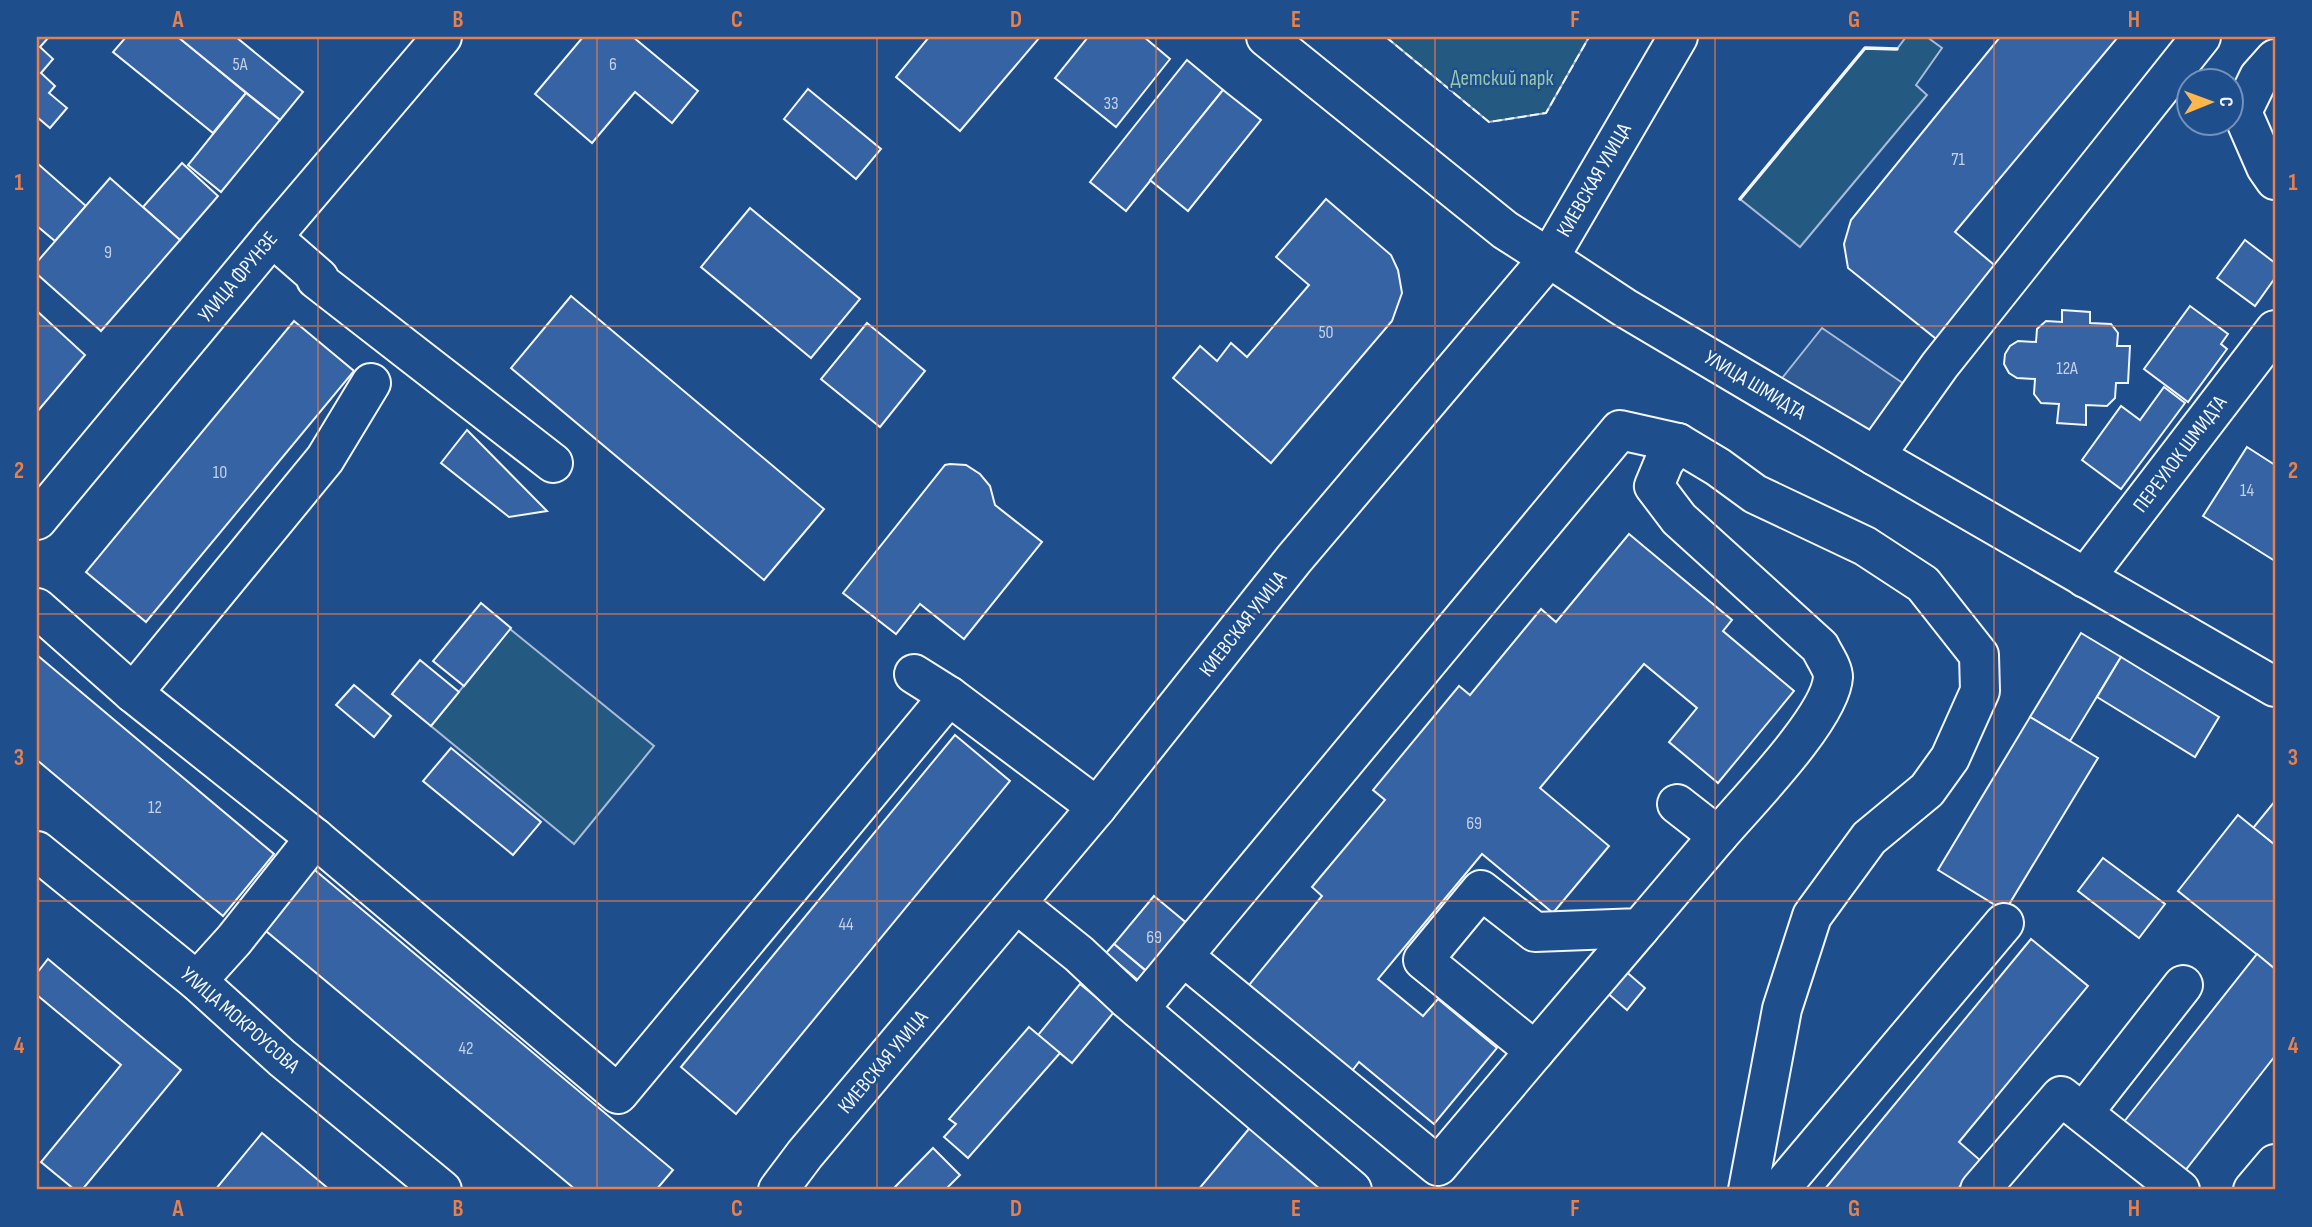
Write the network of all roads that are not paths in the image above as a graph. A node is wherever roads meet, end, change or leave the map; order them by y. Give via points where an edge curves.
1 (442, 37) edge
2 (1266, 37) edge
3 (1678, 37) edge
4 (2201, 37) edge
5 (2275, 59) edge
6 (2275, 180) edge
7 (272, 237) junction
8 (1549, 258) junction
9 (2275, 330) edge
10 (371, 383) dead end
11 (1678, 443) junction
12 (1875, 456) junction
13 (553, 463) dead end
14 (37, 520) edge
15 (2085, 578) junction
16 (37, 608) edge
17 (914, 674) dead end
18 (2275, 687) edge
19 (133, 693) junction
20 (949, 696) junction
21 (1677, 804) dead end
22 (1097, 807) junction
23 (1718, 836) junction
24 (315, 838) junction
25 (37, 852) edge
26 (1017, 904) junction
27 (2004, 923) dead end
28 (1640, 928) junction
29 (1183, 956) junction
30 (197, 981) junction
31 (2183, 985) dead end
32 (1139, 1009) junction
33 (1535, 1051) junction
34 (2084, 1113) junction
35 (2275, 1164) edge
36 (442, 1190) edge
37 (778, 1190) edge
38 (1352, 1190) edge
39 (1748, 1190) edge
40 (1779, 1190) edge
41 (1980, 1190) edge
42 (2180, 1190) edge
43 (2253, 1190) edge

1 - 7 street, УЛИЦА ФРУНЗЕ
2 - 8 street, УЛИЦА ШМИДТА via 1505,230
3 - 8 street, КИЕВСКАЯ УЛИЦА
4 - 12 street via 1940,365
5 - 6 street via 2259,77 2242,112
7 - 13 street via 316,279
7 - 14 street, УЛИЦА ФРУНЗЕ
8 - 12 street, УЛИЦА ШМИДТА
8 - 22 street, КИЕВСКАЯ УЛИЦА via 1294,559
9 - 15 street, ПЕРЕУЛОК ШМИДТА
10 - 19 street via 325,459
11 - 23 street via 1654,486 1679,519 1820,648 1833,675 1828,701 1808,730
11 - 29 street via 1620,430
11 - 39 street via 1755,494 1865,546 1923,584 1979,655 1980,691 1950,758 1927,790 1869,838 1812,916 1782,1009
12 - 15 street, УЛИЦА ШМИДТА
15 - 18 street, УЛИЦА ШМИДТА
16 - 19 street
17 - 20 street
19 - 24 street
20 - 22 street
20 - 24 street via 618,1094
21 - 23 street
22 - 26 street, КИЕВСКАЯ УЛИЦА
23 - 28 street
24 - 30 street
25 - 30 street, УЛИЦА МОКРОУСОВА
26 - 32 street
26 - 37 street, КИЕВСКАЯ УЛИЦА
27 - 40 street
28 - 33 street
28 - 33 street via 1535,932 1481,890 1423,960
29 - 32 street
29 - 33 street via 1438,1166
30 - 36 street, УЛИЦА МОКРОУСОВА
31 - 34 street
32 - 38 street
34 - 41 street via 2061,1096
34 - 42 street
35 - 43 street

